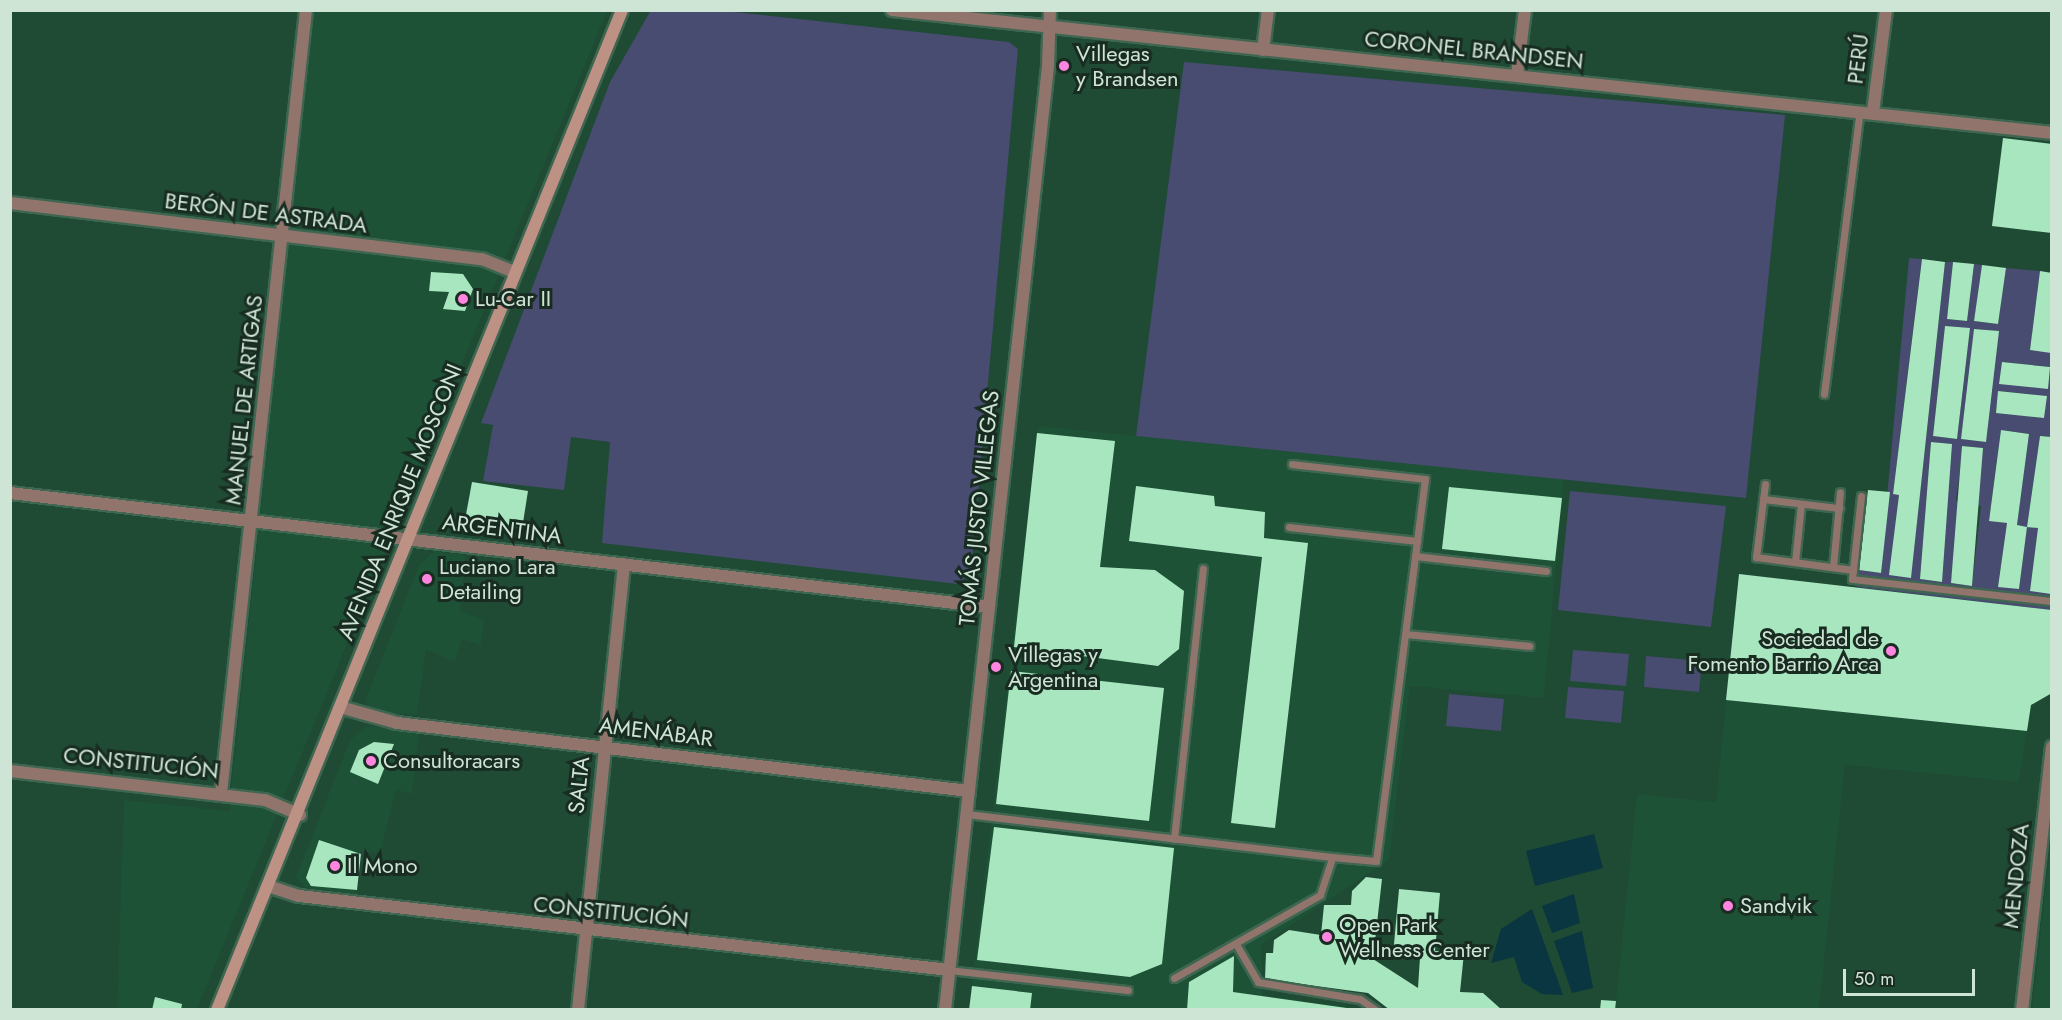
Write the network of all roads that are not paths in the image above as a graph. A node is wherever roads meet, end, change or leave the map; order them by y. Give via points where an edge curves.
1 (306, 10) edge
2 (622, 10) edge
3 (892, 10) edge
4 (1050, 10) edge
5 (1268, 10) edge
6 (1525, 10) edge
7 (1886, 10) edge
8 (1051, 29) junction
9 (1263, 50) junction
10 (1518, 75) junction
11 (1860, 111) junction
12 (1873, 112) junction
13 (2052, 133) edge
14 (10, 203) edge
15 (282, 237) junction
16 (514, 272) junction
17 (1824, 394) dead end
18 (1292, 464) dead end
19 (1765, 484) dead end
20 (1840, 492) dead end
21 (10, 493) edge
22 (1861, 496) dead end
23 (1763, 499) junction
24 (1801, 504) junction
25 (1839, 508) junction
26 (253, 523) junction
27 (1289, 527) dead end
28 (408, 540) junction
29 (1417, 541) junction
30 (1415, 556) junction
31 (1795, 562) junction
32 (624, 564) junction
33 (1833, 567) junction
34 (1203, 569) dead end
35 (1853, 570) junction
36 (1546, 571) dead end
37 (2052, 601) edge
38 (989, 607) junction
39 (1407, 634) junction
40 (1529, 646) dead end
41 (340, 707) junction
42 (604, 746) junction
43 (2052, 747) edge
44 (10, 771) edge
45 (969, 791) junction
46 (221, 793) junction
47 (966, 814) junction
48 (300, 815) junction
49 (1174, 838) junction
50 (1332, 857) junction
51 (271, 887) junction
52 (586, 931) junction
53 (1236, 944) junction
54 (949, 970) junction
55 (1174, 978) dead end
56 (1128, 990) dead end
57 (217, 1010) edge
58 (578, 1010) edge
59 (945, 1010) edge
60 (1376, 1010) edge
61 (2022, 1010) edge

1 - 15 street, MANUEL DE ARTIGAS
2 - 16 main road, AVENIDA ENRIQUE MOSCONI
3 - 8 street, CORONEL BRANDSEN
4 - 8 street, TOMÁS JUSTO VILLEGAS
5 - 9 street
6 - 10 street
7 - 12 street, PERÚ
8 - 9 street, CORONEL BRANDSEN
8 - 38 street, TOMÁS JUSTO VILLEGAS
9 - 10 street, CORONEL BRANDSEN
10 - 11 street, CORONEL BRANDSEN
11 - 12 street, CORONEL BRANDSEN
11 - 17 lane
12 - 13 street, CORONEL BRANDSEN
14 - 15 street, BERÓN DE ASTRADA
15 - 16 street, BERÓN DE ASTRADA via 482,259
15 - 26 street, MANUEL DE ARTIGAS
16 - 28 main road, AVENIDA ENRIQUE MOSCONI
18 - 29 lane via 1425,479
19 - 23 lane
20 - 25 lane
21 - 26 street, ARGENTINA
22 - 35 lane
23 - 24 lane
23 - 31 lane via 1756,557
24 - 25 lane
24 - 31 lane
25 - 33 lane
26 - 28 street, ARGENTINA
26 - 46 street, MANUEL DE ARTIGAS
27 - 29 lane
28 - 32 street, ARGENTINA
28 - 41 main road, AVENIDA ENRIQUE MOSCONI
29 - 30 lane
30 - 36 lane
30 - 39 lane
31 - 33 lane
32 - 38 street, ARGENTINA
32 - 42 street, SALTA
33 - 35 lane
34 - 49 lane
35 - 37 lane via 1852,579
38 - 45 street, TOMÁS JUSTO VILLEGAS
39 - 40 lane
39 - 50 lane via 1376,861
41 - 42 street, AMENÁBAR via 389,722
41 - 48 main road, AVENIDA ENRIQUE MOSCONI
42 - 45 street, AMENÁBAR
42 - 52 street, SALTA
43 - 61 street, MENDOZA
44 - 46 street, CONSTITUCIÓN
45 - 47 street, TOMÁS JUSTO VILLEGAS
46 - 48 street, CONSTITUCIÓN via 265,800
47 - 49 lane
47 - 54 street, TOMÁS JUSTO VILLEGAS
48 - 51 main road, AVENIDA ENRIQUE MOSCONI
49 - 50 lane
50 - 53 lane via 1320,895
51 - 52 street, CONSTITUCIÓN via 299,896
51 - 57 main road, AVENIDA ENRIQUE MOSCONI
52 - 54 street, CONSTITUCIÓN
52 - 58 street, SALTA
53 - 55 lane
53 - 60 lane via 1258,982 1360,999
54 - 56 lane
54 - 59 street, TOMÁS JUSTO VILLEGAS

